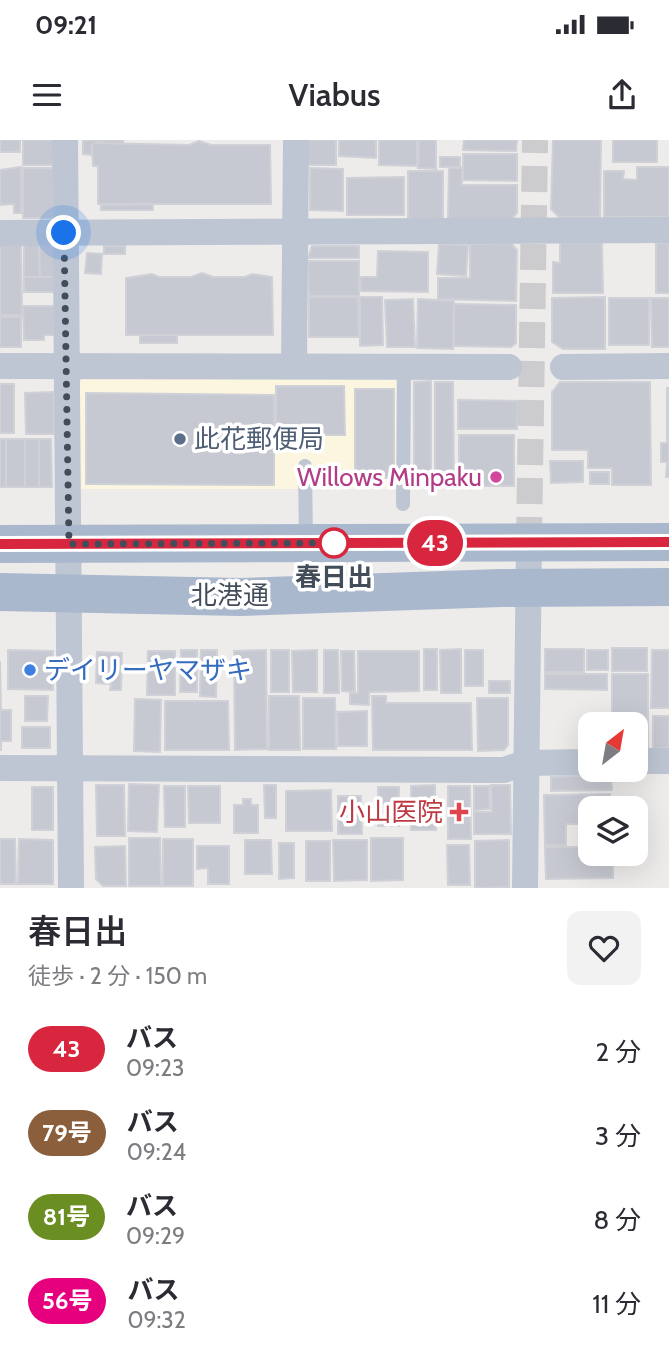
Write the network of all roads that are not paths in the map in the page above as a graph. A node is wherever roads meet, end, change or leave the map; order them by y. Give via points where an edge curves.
1 (65, 140) edge
2 (296, 140) edge
3 (669, 230) edge
4 (0, 233) edge
5 (64, 233) junction
6 (294, 233) junction
7 (0, 366) edge
8 (66, 366) junction
9 (294, 366) junction
10 (404, 366) junction
11 (669, 366) edge
12 (509, 367) dead end
13 (562, 367) dead end
14 (305, 466) dead end
15 (403, 504) dead end
16 (669, 542) edge
17 (306, 543) junction
18 (529, 543) junction
19 (0, 544) edge
20 (69, 544) junction
21 (669, 587) edge
22 (528, 589) junction
23 (0, 592) edge
24 (70, 593) junction
25 (648, 761) edge
26 (669, 761) edge
27 (578, 762) edge
28 (525, 763) junction
29 (0, 768) edge
30 (71, 768) junction
31 (71, 888) edge
32 (526, 888) edge

1 - 5 street
2 - 6 street
3 - 6 street
4 - 5 street
5 - 6 street
5 - 8 street
6 - 9 street
7 - 8 street
8 - 9 street
8 - 20 street
9 - 10 street
10 - 12 street
10 - 15 lane
11 - 13 street
14 - 17 lane
16 - 18 main road, 北港通
17 - 18 main road, 北港通
17 - 20 main road, 北港通
18 - 22 street
19 - 20 main road, 北港通
20 - 24 street
21 - 22 main road, 北港通
22 - 24 main road, 北港通 via 241,597
22 - 28 street
23 - 24 main road, 北港通
24 - 30 street
25 - 26 street
27 - 28 street
28 - 30 street via 504,770
28 - 32 street
29 - 30 street
30 - 31 street

